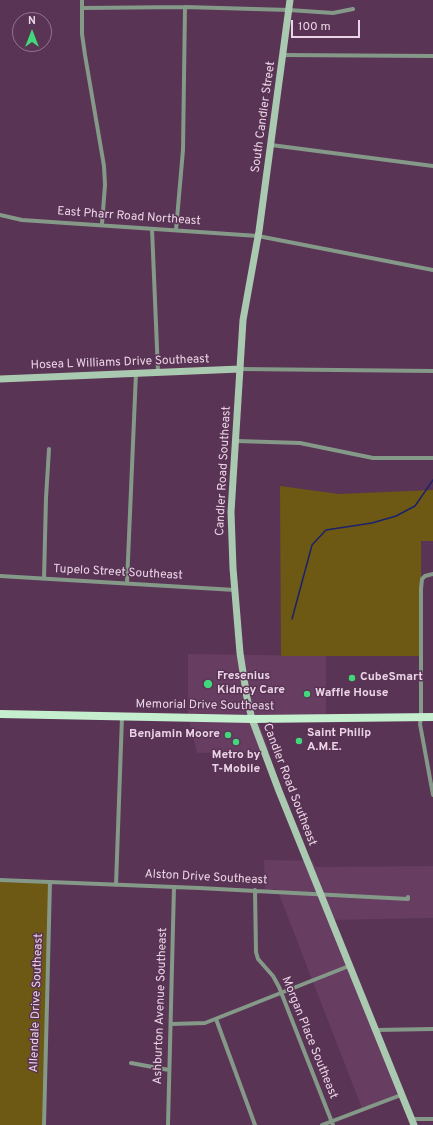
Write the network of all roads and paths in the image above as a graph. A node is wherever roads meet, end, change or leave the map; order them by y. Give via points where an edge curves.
1 (81, 0) edge
2 (290, 0) edge
3 (185, 7) junction
4 (82, 8) junction
5 (353, 9) dead end
6 (289, 10) junction
7 (283, 55) junction
8 (433, 56) edge
9 (271, 145) junction
10 (433, 166) edge
11 (0, 215) edge
12 (102, 224) junction
13 (152, 229) junction
14 (176, 230) junction
15 (258, 236) junction
16 (433, 270) edge
17 (240, 369) junction
18 (158, 372) junction
19 (433, 372) edge
20 (136, 373) junction
21 (0, 379) edge
22 (237, 441) junction
23 (49, 449) dead end
24 (433, 458) edge
25 (433, 574) edge
26 (0, 576) edge
27 (44, 579) junction
28 (127, 582) junction
29 (235, 590) junction
30 (0, 714) edge
31 (122, 716) junction
32 (433, 717) edge
33 (421, 718) junction
34 (252, 719) junction
35 (433, 795) edge
36 (0, 880) edge
37 (50, 882) junction
38 (116, 884) junction
39 (174, 887) junction
40 (255, 890) junction
41 (319, 894) junction
42 (408, 897) dead end
43 (349, 966) junction
44 (281, 993) junction
45 (216, 1019) junction
46 (171, 1024) junction
47 (433, 1029) edge
48 (376, 1030) junction
49 (131, 1063) dead end
50 (169, 1070) junction
51 (401, 1095) junction
52 (433, 1119) edge
53 (413, 1122) edge
54 (332, 1123) edge
55 (44, 1125) edge
56 (168, 1125) edge
57 (255, 1125) edge
58 (322, 1125) edge

1 - 4 street
2 - 6 main road, South Candler Street
3 - 4 street
3 - 6 street
3 - 14 street via 183,150
4 - 12 street via 82,34 104,166
5 - 6 street via 333,13
6 - 7 main road, South Candler Street
7 - 8 street
7 - 9 main road, South Candler Street
9 - 10 street
9 - 15 main road, South Candler Street
11 - 12 street, East Pharr Road Northeast via 22,220
12 - 13 street, East Pharr Road Northeast
13 - 14 street, East Pharr Road Northeast
13 - 18 street
14 - 15 street, East Pharr Road Northeast
15 - 16 street, East Pharr Road Northeast
15 - 17 main road, South Candler Street via 243,320
17 - 18 main road, Hosea L Williams Drive Southeast
17 - 19 street
17 - 22 main road, Candler Road Southeast
18 - 20 main road, Hosea L Williams Drive Southeast
20 - 21 main road, Hosea L Williams Drive Southeast
20 - 28 street
22 - 24 street via 300,443 373,458
22 - 29 main road, Candler Road Southeast via 231,512
23 - 27 street
25 - 33 street via 422,579
26 - 27 street, Tupelo Street Southeast
27 - 28 street, Tupelo Street Southeast
28 - 29 street, Tupelo Street Southeast
29 - 34 main road, Candler Road Southeast via 240,653
30 - 31 main road, Memorial Drive Southeast
31 - 34 main road, Memorial Drive Southeast
31 - 38 street
32 - 33 main road, Memorial Drive Southeast
33 - 34 main road, Memorial Drive Southeast
33 - 35 street via 420,729
34 - 41 main road, Candler Road Southeast
36 - 37 street, Alston Drive Southeast
37 - 38 street, Alston Drive Southeast
37 - 55 street, Allendale Drive Southeast
38 - 39 street, Alston Drive Southeast
39 - 40 street, Alston Drive Southeast
39 - 46 street, Ashburton Avenue Southeast
40 - 41 street, Alston Drive Southeast
40 - 44 street, Morgan Place Southeast via 256,952 276,980
41 - 42 street, Alston Drive Southeast
41 - 43 main road, Candler Road Southeast
43 - 44 street
43 - 48 main road, Candler Road Southeast
44 - 45 street
44 - 54 street, Morgan Place Southeast
45 - 46 street via 196,1024
45 - 57 street
46 - 50 street, Ashburton Avenue Southeast
47 - 48 street
48 - 51 main road, Candler Road Southeast
49 - 50 street
50 - 56 street, Ashburton Avenue Southeast
51 - 53 main road, Candler Road Southeast
51 - 54 street
52 - 53 street
54 - 58 street

